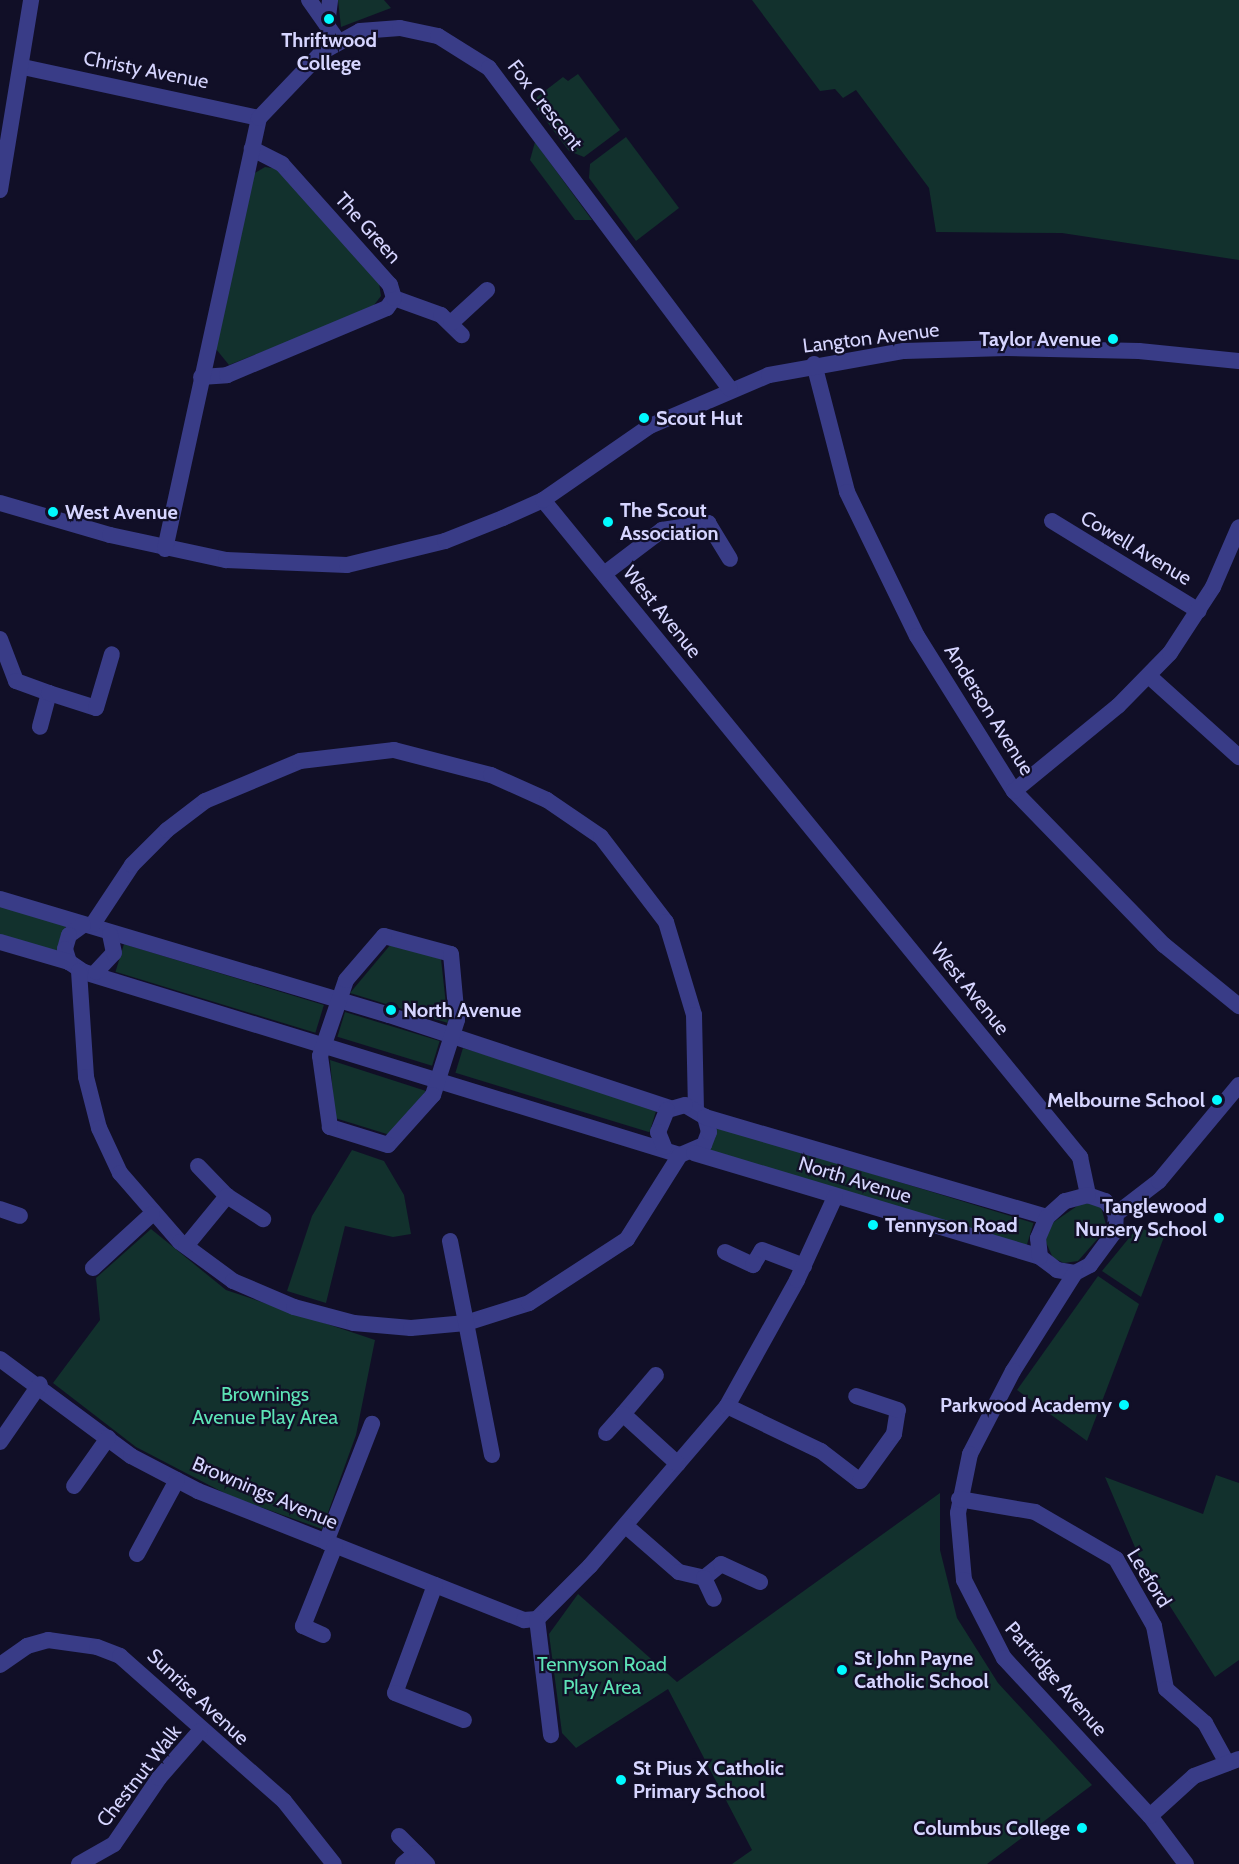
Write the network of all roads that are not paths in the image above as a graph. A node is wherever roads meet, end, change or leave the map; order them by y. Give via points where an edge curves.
1 (31, 0) edge
2 (309, 0) edge
3 (330, 0) edge
4 (327, 25) junction
5 (338, 41) junction
6 (24, 68) junction
7 (259, 118) junction
8 (252, 149) junction
9 (0, 190) edge
10 (487, 290) dead end
11 (394, 298) junction
12 (1239, 361) edge
13 (814, 364) junction
14 (201, 377) junction
15 (730, 389) junction
16 (543, 500) junction
17 (0, 502) edge
18 (1052, 521) dead end
19 (1238, 535) edge
20 (165, 549) junction
21 (730, 559) dead end
22 (604, 574) junction
23 (1199, 611) junction
24 (0, 639) edge
25 (112, 654) dead end
26 (1150, 677) junction
27 (49, 693) junction
28 (40, 727) dead end
29 (1239, 757) edge
30 (1014, 791) junction
31 (0, 899) edge
32 (88, 925) junction
33 (110, 934) junction
34 (0, 942) edge
35 (74, 966) junction
36 (96, 972) junction
37 (336, 999) junction
38 (1239, 1006) edge
39 (455, 1036) junction
40 (322, 1042) junction
41 (442, 1078) junction
42 (1239, 1085) edge
43 (671, 1108) junction
44 (701, 1113) junction
45 (664, 1147) junction
46 (687, 1154) junction
47 (198, 1166) dead end
48 (1088, 1195) junction
49 (227, 1196) junction
50 (835, 1197) junction
51 (0, 1209) edge
52 (152, 1214) junction
53 (1116, 1214) junction
54 (20, 1216) dead end
55 (1047, 1216) junction
56 (263, 1219) dead end
57 (450, 1241) dead end
58 (186, 1246) junction
59 (725, 1252) dead end
60 (1040, 1257) junction
61 (804, 1266) junction
62 (93, 1268) dead end
63 (1075, 1273) junction
64 (466, 1323) junction
65 (0, 1359) edge
66 (656, 1375) dead end
67 (40, 1384) junction
68 (856, 1396) dead end
69 (727, 1406) junction
70 (623, 1414) junction
71 (372, 1424) dead end
72 (606, 1433) dead end
73 (108, 1438) junction
74 (0, 1442) edge
75 (492, 1455) dead end
76 (678, 1464) junction
77 (177, 1480) junction
78 (74, 1486) dead end
79 (959, 1499) junction
80 (626, 1526) junction
81 (331, 1544) junction
82 (137, 1554) dead end
83 (704, 1578) junction
84 (760, 1582) dead end
85 (435, 1585) junction
86 (714, 1599) dead end
87 (537, 1619) junction
88 (323, 1635) dead end
89 (0, 1665) edge
90 (464, 1720) dead end
91 (201, 1731) junction
92 (552, 1735) dead end
93 (1233, 1761) edge
94 (1150, 1816) junction
95 (399, 1836) dead end
96 (415, 1860) edge
97 (79, 1864) edge
98 (334, 1864) edge
99 (1186, 1864) edge

1 - 6 street
2 - 4 street
3 - 4 street
4 - 5 street
5 - 7 street, Fox Crescent via 303,69
5 - 15 street, Fox Crescent via 371,29 421,31 454,42 489,68
6 - 7 street, Christy Avenue
6 - 9 street
7 - 8 street
8 - 11 street, The Green via 282,164 390,285
8 - 14 street
10 - 11 street via 457,329
11 - 14 street via 387,308 237,370
12 - 13 street, Langton Avenue via 1139,351 1006,348 904,351
13 - 15 street, Langton Avenue
13 - 30 street, Anderson Avenue via 847,492 917,636
14 - 20 street
15 - 16 street, Langton Avenue via 615,447
16 - 20 street via 445,541 347,565 262,565
16 - 22 street, West Avenue
17 - 20 street
18 - 23 street, Cowell Avenue
19 - 23 street
21 - 22 street via 708,523 662,530
22 - 48 street, West Avenue via 1080,1157
23 - 26 street
24 - 27 street via 16,681
25 - 27 street via 96,708
26 - 29 street
26 - 30 street
27 - 28 street
30 - 38 street, Anderson Avenue via 1164,945
31 - 32 street, North Avenue
32 - 33 street, North Avenue
32 - 35 street via 66,940
32 - 44 street via 132,865 167,830 205,801 300,761 394,750 491,775 547,800 601,837 666,922 694,1015
33 - 36 street via 114,953
33 - 37 street, North Avenue
34 - 35 street, North Avenue
35 - 36 street, North Avenue
35 - 52 street via 86,1077 99,1128 120,1173
36 - 40 street, North Avenue
37 - 39 street, North Avenue
37 - 39 street via 384,936 451,954
37 - 40 street
39 - 41 street
39 - 43 street, North Avenue
40 - 41 street, North Avenue
40 - 41 street via 330,1127 388,1145
41 - 45 street, North Avenue
42 - 53 street via 1159,1181
43 - 44 street, North Avenue
43 - 45 street via 659,1123
44 - 46 street via 707,1138
44 - 55 street, North Avenue
45 - 46 street, North Avenue
46 - 50 street, North Avenue
46 - 64 street via 627,1239 529,1303
47 - 49 street
48 - 53 street via 1105,1201
48 - 55 street via 1065,1201
49 - 56 street
49 - 58 street
50 - 60 street, North Avenue
50 - 61 street
51 - 54 street
52 - 58 street
52 - 62 street
53 - 63 street via 1106,1249
55 - 60 street via 1038,1238
57 - 64 street
58 - 64 street via 233,1281 294,1307 354,1323 411,1328
59 - 61 street via 753,1265 762,1250
60 - 63 street via 1057,1270
61 - 69 street
63 - 79 street, Partridge Avenue via 981,1428
64 - 75 street
65 - 67 street, Brownings Avenue
66 - 70 street
67 - 73 street, Brownings Avenue
67 - 74 street
68 - 69 street via 898,1410 894,1434 860,1481 821,1452
69 - 76 street
70 - 72 street
70 - 76 street
71 - 81 street
73 - 77 street, Brownings Avenue
73 - 78 street
76 - 80 street
77 - 81 street, Brownings Avenue
77 - 82 street
79 - 93 street, Leeford via 1035,1512 1116,1558 1154,1626 1167,1689 1205,1723
79 - 94 street, Partridge Avenue via 964,1580 988,1636
80 - 83 street via 679,1572
80 - 87 street
81 - 85 street, Brownings Avenue
81 - 88 street via 303,1626
83 - 84 street via 721,1564
83 - 86 street
85 - 87 street, Brownings Avenue via 524,1620
85 - 90 street via 395,1693
87 - 92 street
89 - 91 street, Sunrise Avenue via 27,1646 48,1640 97,1647 130,1663
91 - 97 street, Chestnut Walk via 159,1778 114,1844
91 - 98 street, Sunrise Avenue via 284,1801
93 - 94 street via 1194,1776
94 - 99 street, Partridge Avenue
95 - 96 street

